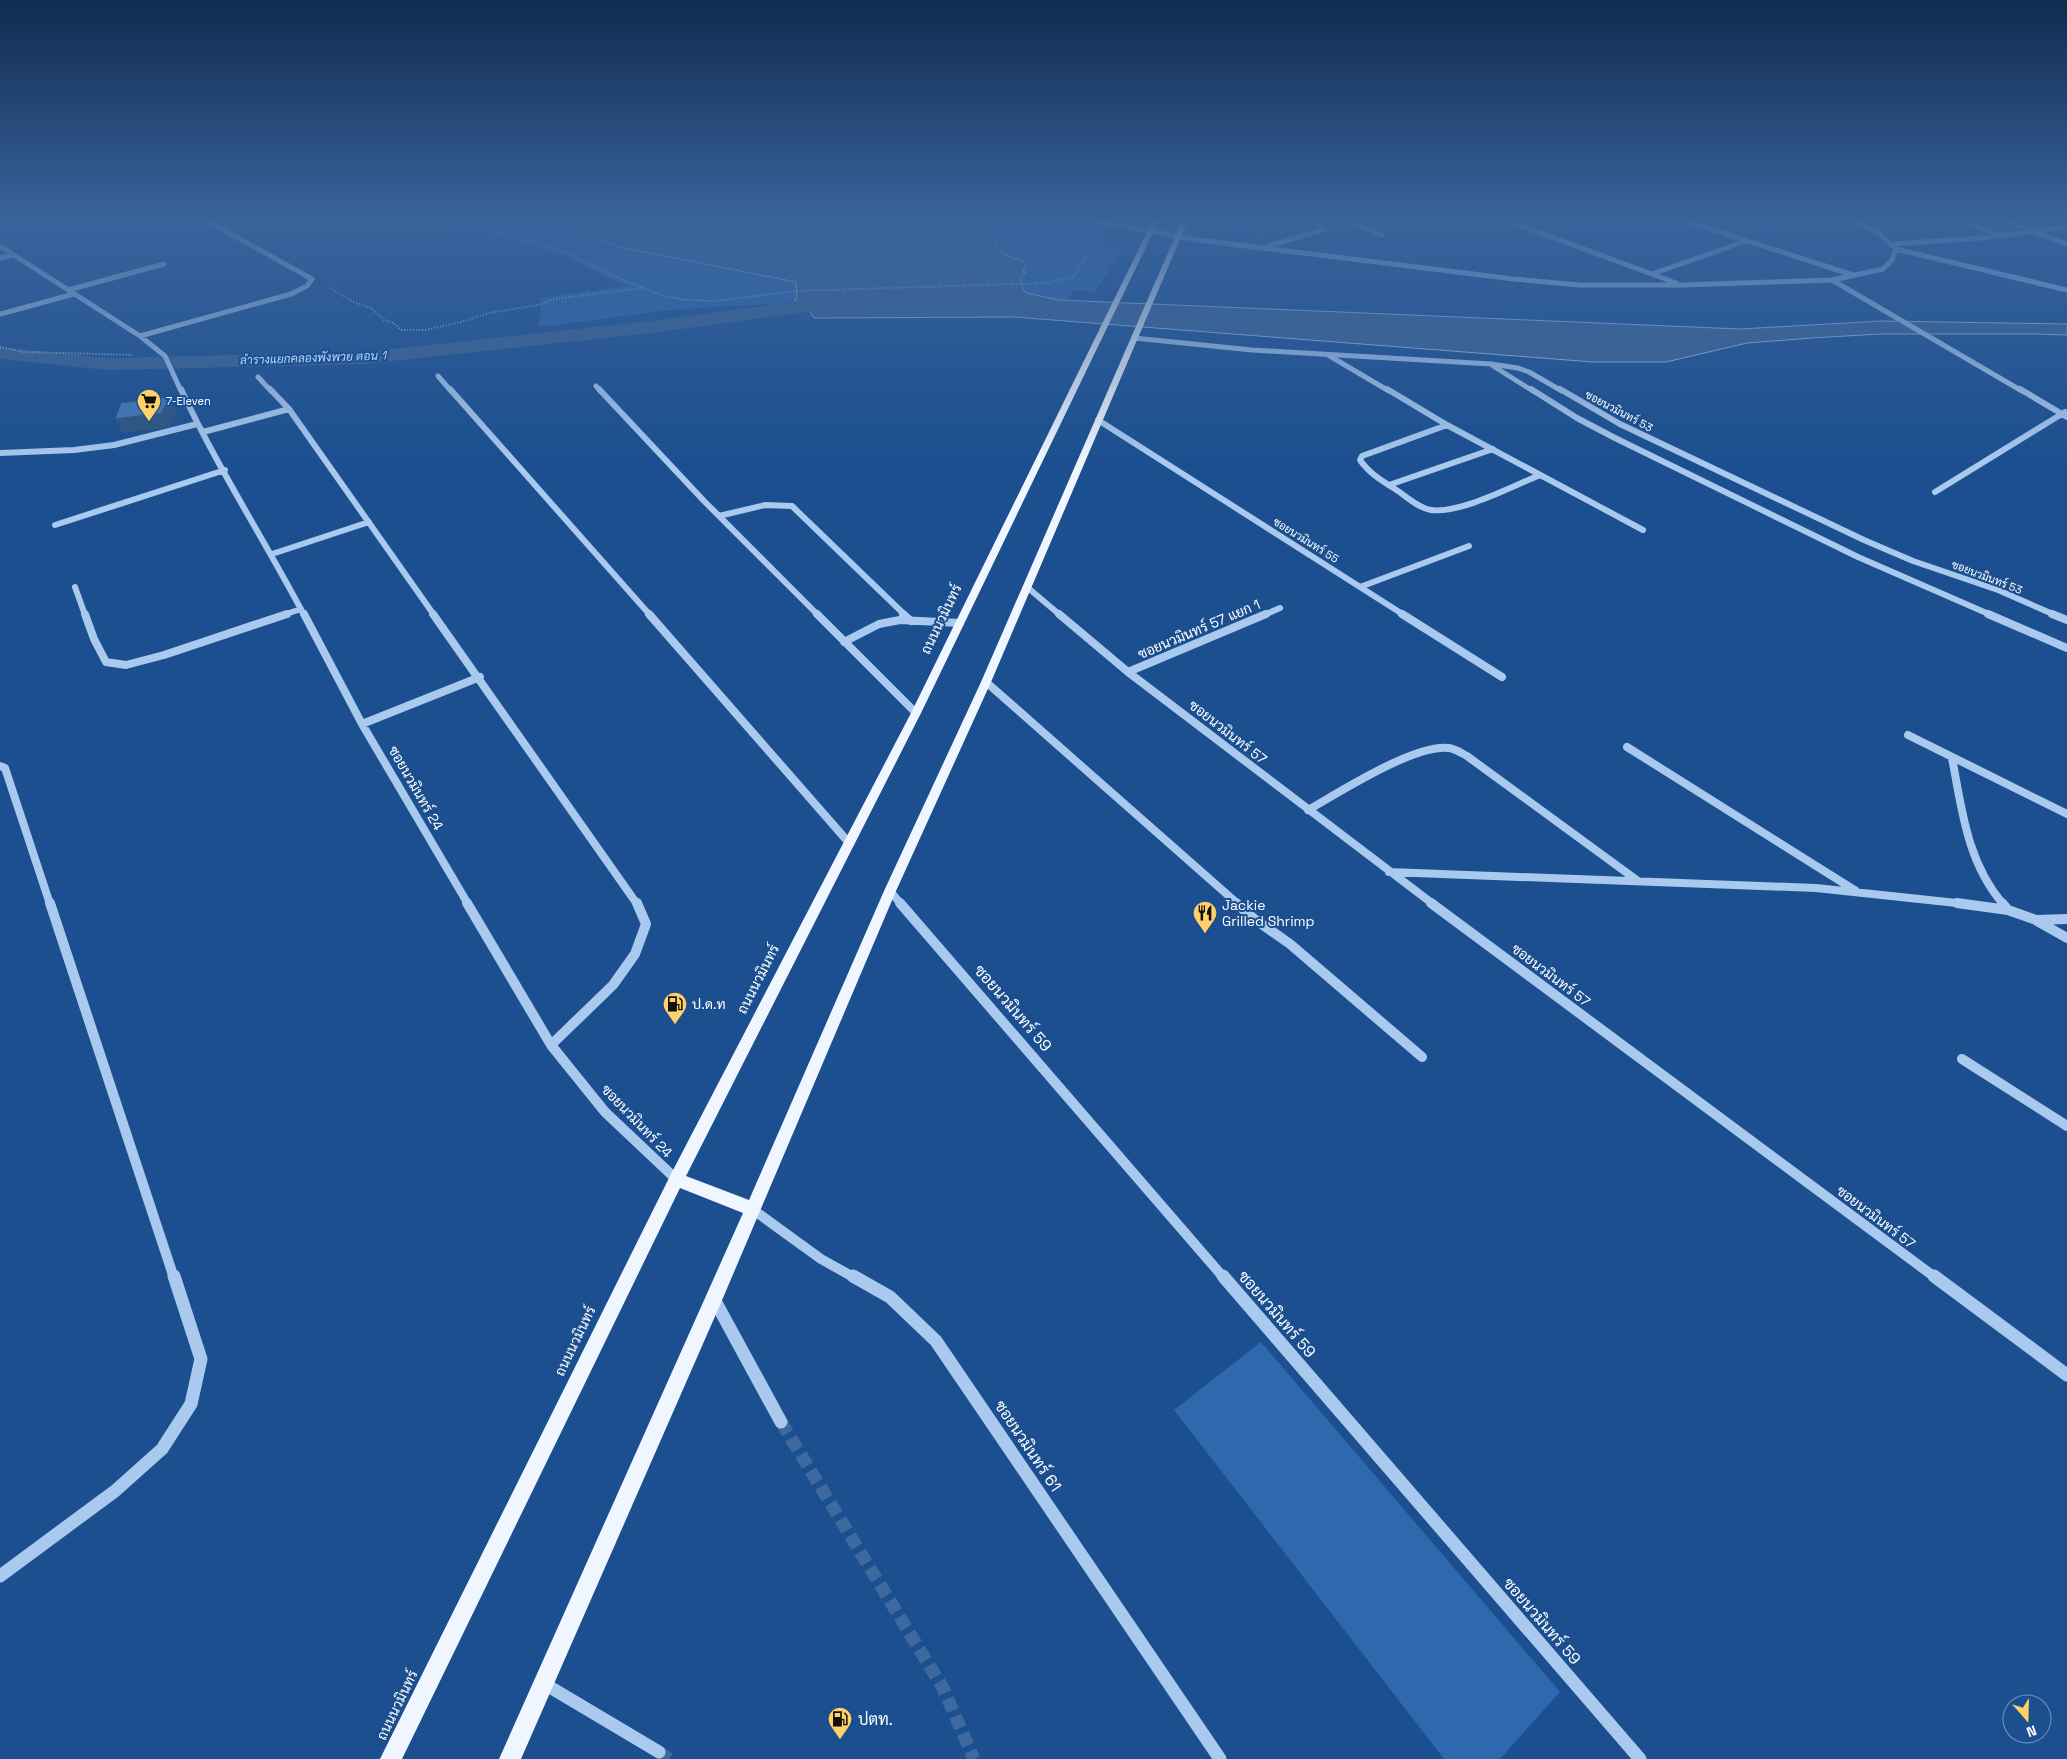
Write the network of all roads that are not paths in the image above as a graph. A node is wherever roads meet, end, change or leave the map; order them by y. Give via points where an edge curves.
1 (59, 298) edge
2 (80, 298) edge
3 (276, 298) edge
4 (1117, 298) edge
5 (1152, 298) edge
6 (1863, 298) edge
7 (0, 314) edge
8 (1136, 334) junction
9 (140, 336) junction
10 (1325, 354) junction
11 (1491, 364) junction
12 (438, 376) dead end
13 (258, 377) dead end
14 (596, 386) dead end
15 (290, 409) junction
16 (2065, 414) edge
17 (1098, 420) junction
18 (197, 424) junction
19 (1447, 425) junction
20 (203, 432) junction
21 (1493, 449) junction
22 (0, 453) edge
23 (224, 470) junction
24 (1540, 475) junction
25 (1389, 485) junction
26 (1935, 492) dead end
27 (719, 516) junction
28 (369, 522) junction
29 (55, 524) dead end
30 (1643, 530) dead end
31 (1469, 546) dead end
32 (272, 554) junction
33 (75, 586) dead end
34 (1027, 587) junction
35 (1360, 587) junction
36 (1280, 608) dead end
37 (301, 609) junction
38 (910, 620) junction
39 (2067, 620) edge
40 (960, 623) junction
41 (844, 642) junction
42 (2067, 648) edge
43 (1128, 672) junction
44 (480, 677) junction
45 (1502, 677) dead end
46 (986, 682) junction
47 (916, 713) junction
48 (362, 724) junction
49 (1908, 735) dead end
50 (1627, 747) dead end
51 (1952, 758) junction
52 (0, 766) edge
53 (1308, 810) junction
54 (2067, 814) edge
55 (850, 844) junction
56 (1389, 872) junction
57 (1638, 882) junction
58 (890, 891) junction
59 (1858, 892) junction
60 (2008, 910) junction
61 (2067, 919) edge
62 (2036, 920) junction
63 (2067, 938) edge
64 (551, 1045) junction
65 (1422, 1058) dead end
66 (1962, 1059) dead end
67 (2067, 1126) edge
68 (676, 1179) junction
69 (752, 1209) junction
70 (714, 1299) junction
71 (2067, 1375) edge
72 (781, 1422) tunnel mouth
73 (0, 1576) edge
74 (543, 1683) junction
75 (659, 1752) tunnel mouth
76 (391, 1759) edge
77 (510, 1759) edge
78 (1220, 1759) edge
79 (1640, 1759) edge

1 - 7 street
2 - 9 street
3 - 9 street
4 - 40 main road, ถนนนวมินทร์
5 - 8 main road
6 - 16 street
8 - 10 street, ซอยนวมินทร์ 53 via 1252,350
8 - 17 main road
9 - 18 street, ซอยนวมินทร์ 24 via 166,358
10 - 11 street, ซอยนวมินทร์ 53
10 - 19 street
11 - 39 street, ซอยนวมินทร์ 53 via 1529,372 1620,424 1864,540 1913,561 1998,590
11 - 42 street via 1615,438 1858,556
12 - 55 street
13 - 15 street
14 - 27 street
15 - 20 street
15 - 28 street
16 - 26 street
17 - 34 main road
17 - 35 street, ซอยนวมินทร์ 55
18 - 20 street, ซอยนวมินทร์ 24
18 - 22 street via 114,445
19 - 21 street
19 - 25 street via 1362,456 1360,460 1364,467
20 - 23 street, ซอยนวมินทร์ 24
21 - 24 street
21 - 25 street
23 - 29 street
23 - 32 street, ซอยนวมินทร์ 24
24 - 25 street via 1454,509 1443,510 1422,506
24 - 30 street
27 - 38 street via 763,504 792,506
27 - 41 street
28 - 32 street
28 - 44 street
31 - 35 street
32 - 37 street, ซอยนวมินทร์ 24
33 - 37 street via 106,662 126,664 164,655
34 - 43 street, ซอยนวมินทร์ 57
34 - 46 main road
35 - 45 street, ซอยนวมินทร์ 55
36 - 43 street, ซอยนวมินทร์ 57 แยก 1
37 - 48 street, ซอยนวมินทร์ 24
38 - 40 street
38 - 41 street via 879,624
40 - 47 main road, ถนนนวมินทร์
41 - 47 street
43 - 53 street, ซอยนวมินทร์ 57
44 - 48 street
44 - 64 street via 636,901 646,924 635,954 613,985
46 - 58 main road
46 - 65 street via 1253,918 1290,944
47 - 55 main road, ถนนนวมินทร์
48 - 64 street, ซอยนวมินทร์ 24
49 - 51 street
50 - 59 street
51 - 54 street
51 - 60 street via 1970,844 1984,880
52 - 73 street via 5,768 201,1359 191,1404 162,1449 115,1491
53 - 56 street, ซอยนวมินทร์ 57
53 - 57 street via 1410,756 1449,747 1467,756
55 - 68 main road, ถนนนวมินทร์
56 - 57 street
56 - 71 street, ซอยนวมินทร์ 57
57 - 59 street
58 - 69 main road
58 - 79 street, ซอยนวมินทร์ 59
59 - 60 street
60 - 62 street
61 - 62 street
62 - 63 street
64 - 68 street, ซอยนวมินทร์ 24 via 605,1112
66 - 67 street
68 - 69 main road
68 - 76 main road, ถนนนวมินทร์
69 - 70 main road
69 - 78 street, ซอยนวมินทร์ 61 via 821,1259 890,1297 936,1341
70 - 72 street
70 - 74 main road
74 - 75 street
74 - 77 main road

